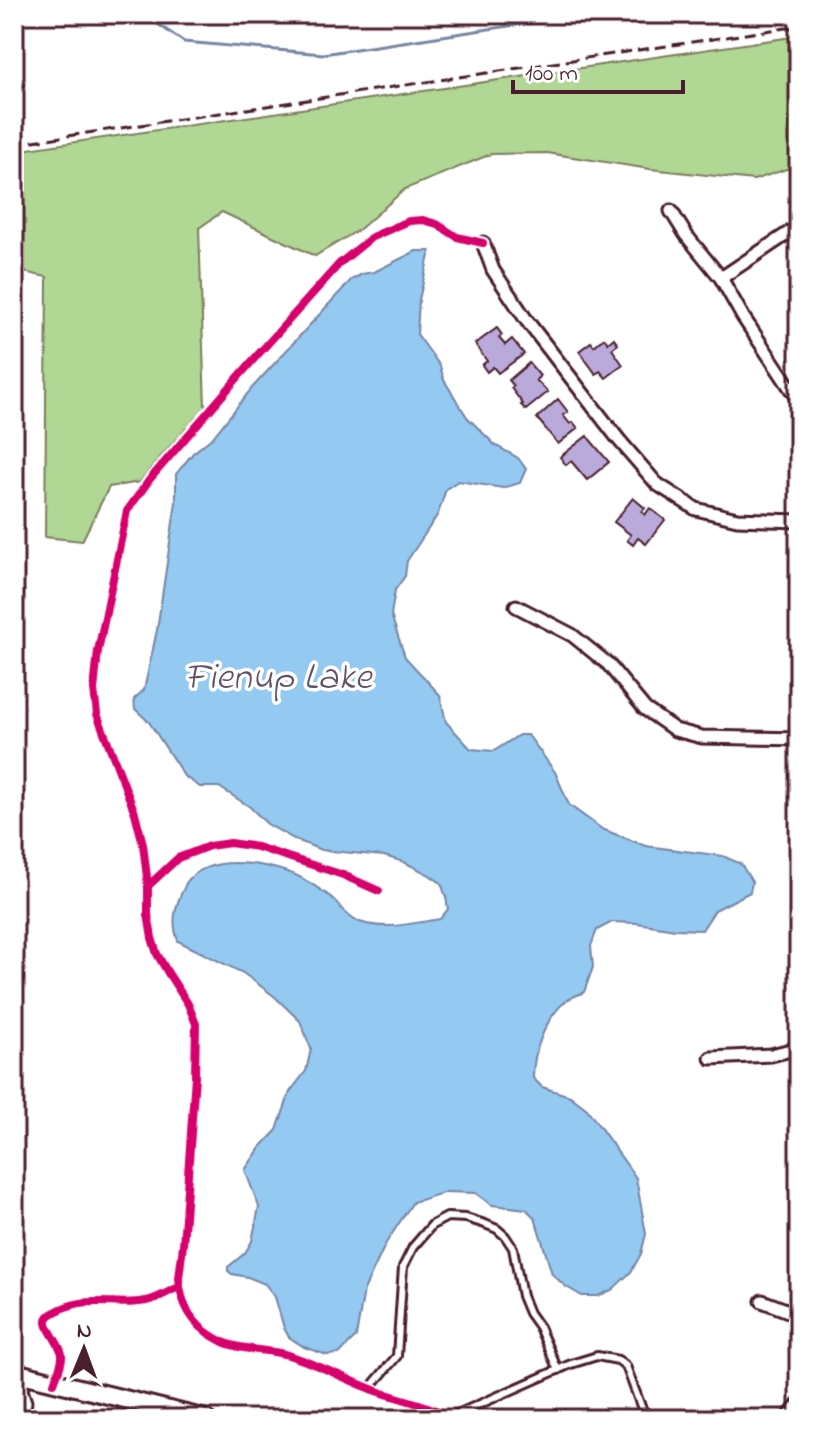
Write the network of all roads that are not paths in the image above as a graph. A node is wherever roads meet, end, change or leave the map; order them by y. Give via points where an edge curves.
1 (671, 211) dead end
2 (799, 226) edge
3 (483, 243) dead end
4 (721, 278) junction
5 (799, 401) edge
6 (799, 521) edge
7 (516, 606) dead end
8 (799, 739) edge
9 (799, 1048) edge
10 (711, 1058) dead end
11 (762, 1301) dead end
12 (799, 1315) edge
13 (558, 1370) junction
14 (20, 1379) edge
15 (370, 1388) dead end
16 (14, 1402) edge
17 (799, 1404) edge
18 (22, 1419) edge
19 (206, 1419) edge
20 (446, 1419) edge
21 (652, 1419) edge
22 (787, 1419) edge

1 - 4 street
2 - 4 street
3 - 6 street via 493,270 527,321 657,484 696,509 737,519
4 - 5 street
7 - 8 street via 572,635 608,664 645,709 675,730 702,737
9 - 10 street
11 - 12 street
13 - 15 lane via 522,1296 513,1248 505,1236 485,1224 447,1217 432,1225 403,1267 397,1356
13 - 20 lane
13 - 21 lane via 597,1356 618,1360
14 - 16 street
14 - 18 street
14 - 19 main road
17 - 22 street

